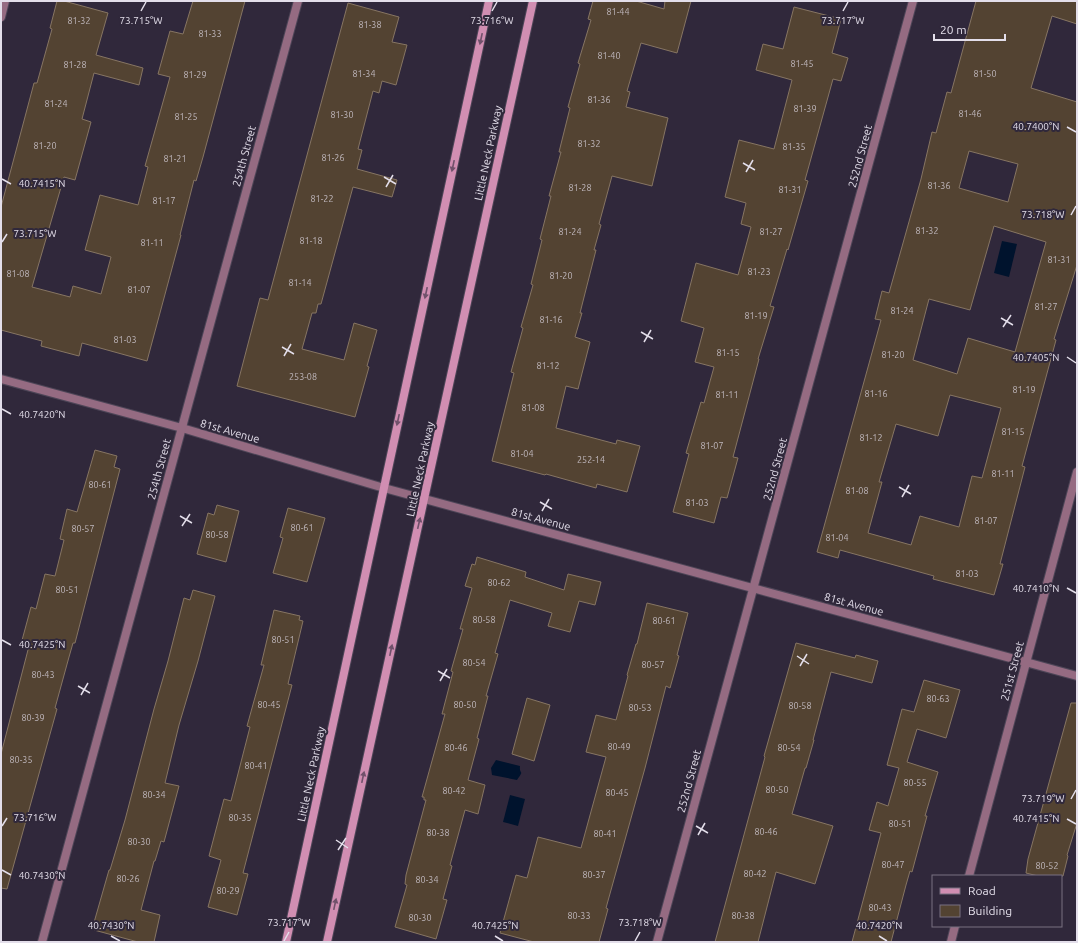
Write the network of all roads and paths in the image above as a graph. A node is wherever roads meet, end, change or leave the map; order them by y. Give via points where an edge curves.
1 (5, 1) edge
2 (298, 1) edge
3 (489, 1) edge
4 (532, 1) edge
5 (913, 1) edge
6 (1, 17) edge
7 (1, 379) edge
8 (182, 428) junction
9 (1077, 472) edge
10 (384, 488) junction
11 (425, 498) junction
12 (754, 588) junction
13 (1026, 662) junction
14 (1077, 676) edge
15 (969, 875) edge
16 (955, 927) edge
17 (42, 942) edge
18 (286, 942) edge
19 (327, 942) edge
20 (657, 942) edge
21 (951, 942) edge

1 - 6 street
2 - 8 street, 254th Street
3 -> 10 main road, Little Neck Parkway
4 - 11 main road, Little Neck Parkway
5 - 12 street, 252nd Street
7 - 8 street, 81st Avenue
8 - 10 street, 81st Avenue
8 - 17 street, 254th Street
9 - 13 street, 251st Street
10 - 11 street, 81st Avenue
10 - 18 main road, Little Neck Parkway
11 - 12 street, 81st Avenue
19 -> 11 main road, Little Neck Parkway
12 - 13 street, 81st Avenue
12 - 20 street, 252nd Street
13 - 14 street, 81st Avenue
13 - 15 street, 251st Street
16 - 21 street

